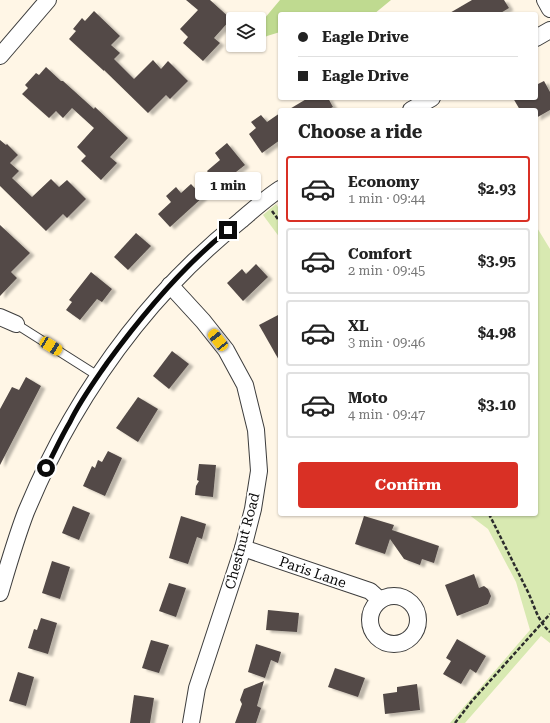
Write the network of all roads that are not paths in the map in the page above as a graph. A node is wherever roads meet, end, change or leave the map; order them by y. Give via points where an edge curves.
1 (48, 0) edge
2 (545, 0) edge
3 (550, 9) edge
4 (550, 30) edge
5 (538, 37) edge
6 (0, 56) edge
7 (428, 100) edge
8 (414, 108) edge
9 (278, 191) edge
10 (170, 285) junction
11 (0, 317) edge
12 (16, 324) joint
13 (98, 376) junction
14 (243, 548) junction
15 (0, 593) edge
16 (380, 600) dead end
17 (191, 723) edge

1 - 6 street
2 - 3 street
4 - 5 street
7 - 8 street
9 - 10 street via 215,240
10 - 13 street via 132,328
10 - 14 street, Chestnut Road via 203,320 226,350 245,385 256,430 259,471
11 - 12 street
12 - 13 lane
13 - 15 street via 70,420 46,468 26,514
14 - 16 street, Paris Lane via 370,591
14 - 17 street, Chestnut Road via 197,688

